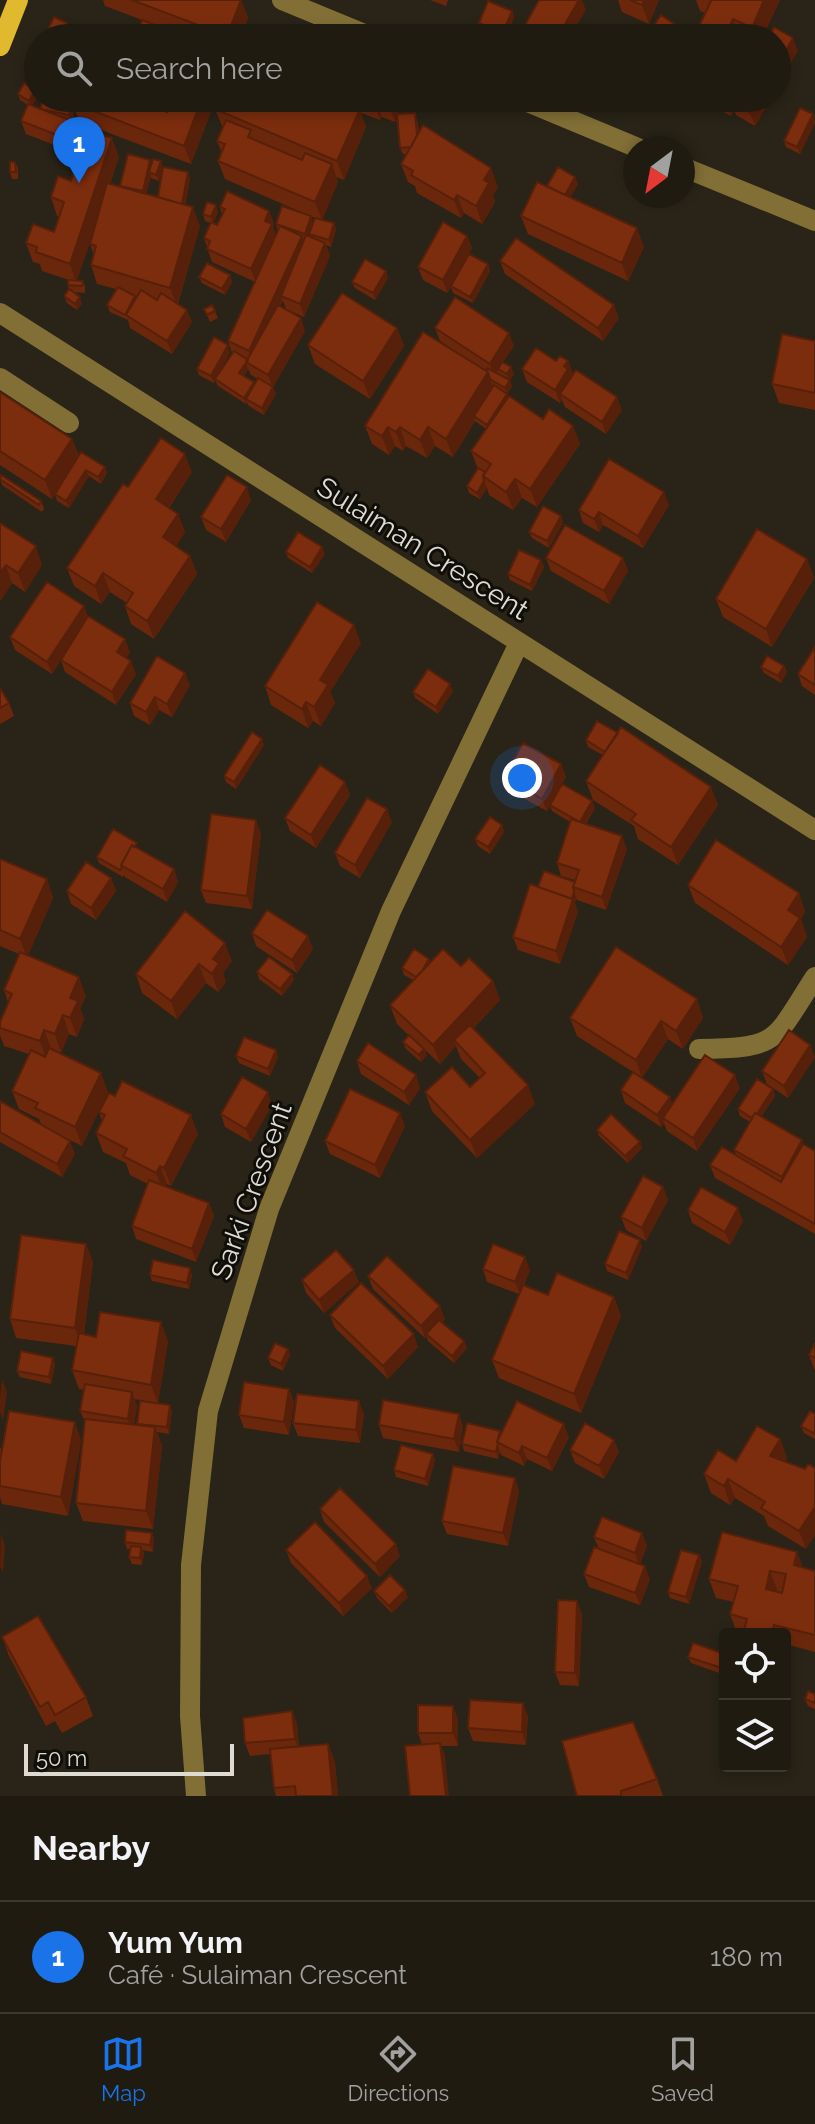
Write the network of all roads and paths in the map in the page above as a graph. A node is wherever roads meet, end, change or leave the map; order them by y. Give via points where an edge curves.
1 (18, 0) edge
2 (282, 0) edge
3 (340, 24) edge
4 (0, 46) edge
5 (552, 112) edge
6 (623, 142) edge
7 (695, 172) edge
8 (815, 221) edge
9 (0, 313) edge
10 (0, 378) edge
11 (69, 423) dead end
12 (519, 643) junction
13 (815, 830) edge
14 (815, 977) edge
15 (699, 1049) dead end
16 (196, 1796) edge

1 - 4 main road
2 - 3 street
5 - 6 street
7 - 8 street
9 - 12 street, Sulaiman Crescent
10 - 11 street
12 - 13 street, Sulaiman Crescent
12 - 16 street, Sarki Crescent via 391,911 269,1209 208,1411 191,1565 190,1716
14 - 15 street via 778,1034 765,1044

